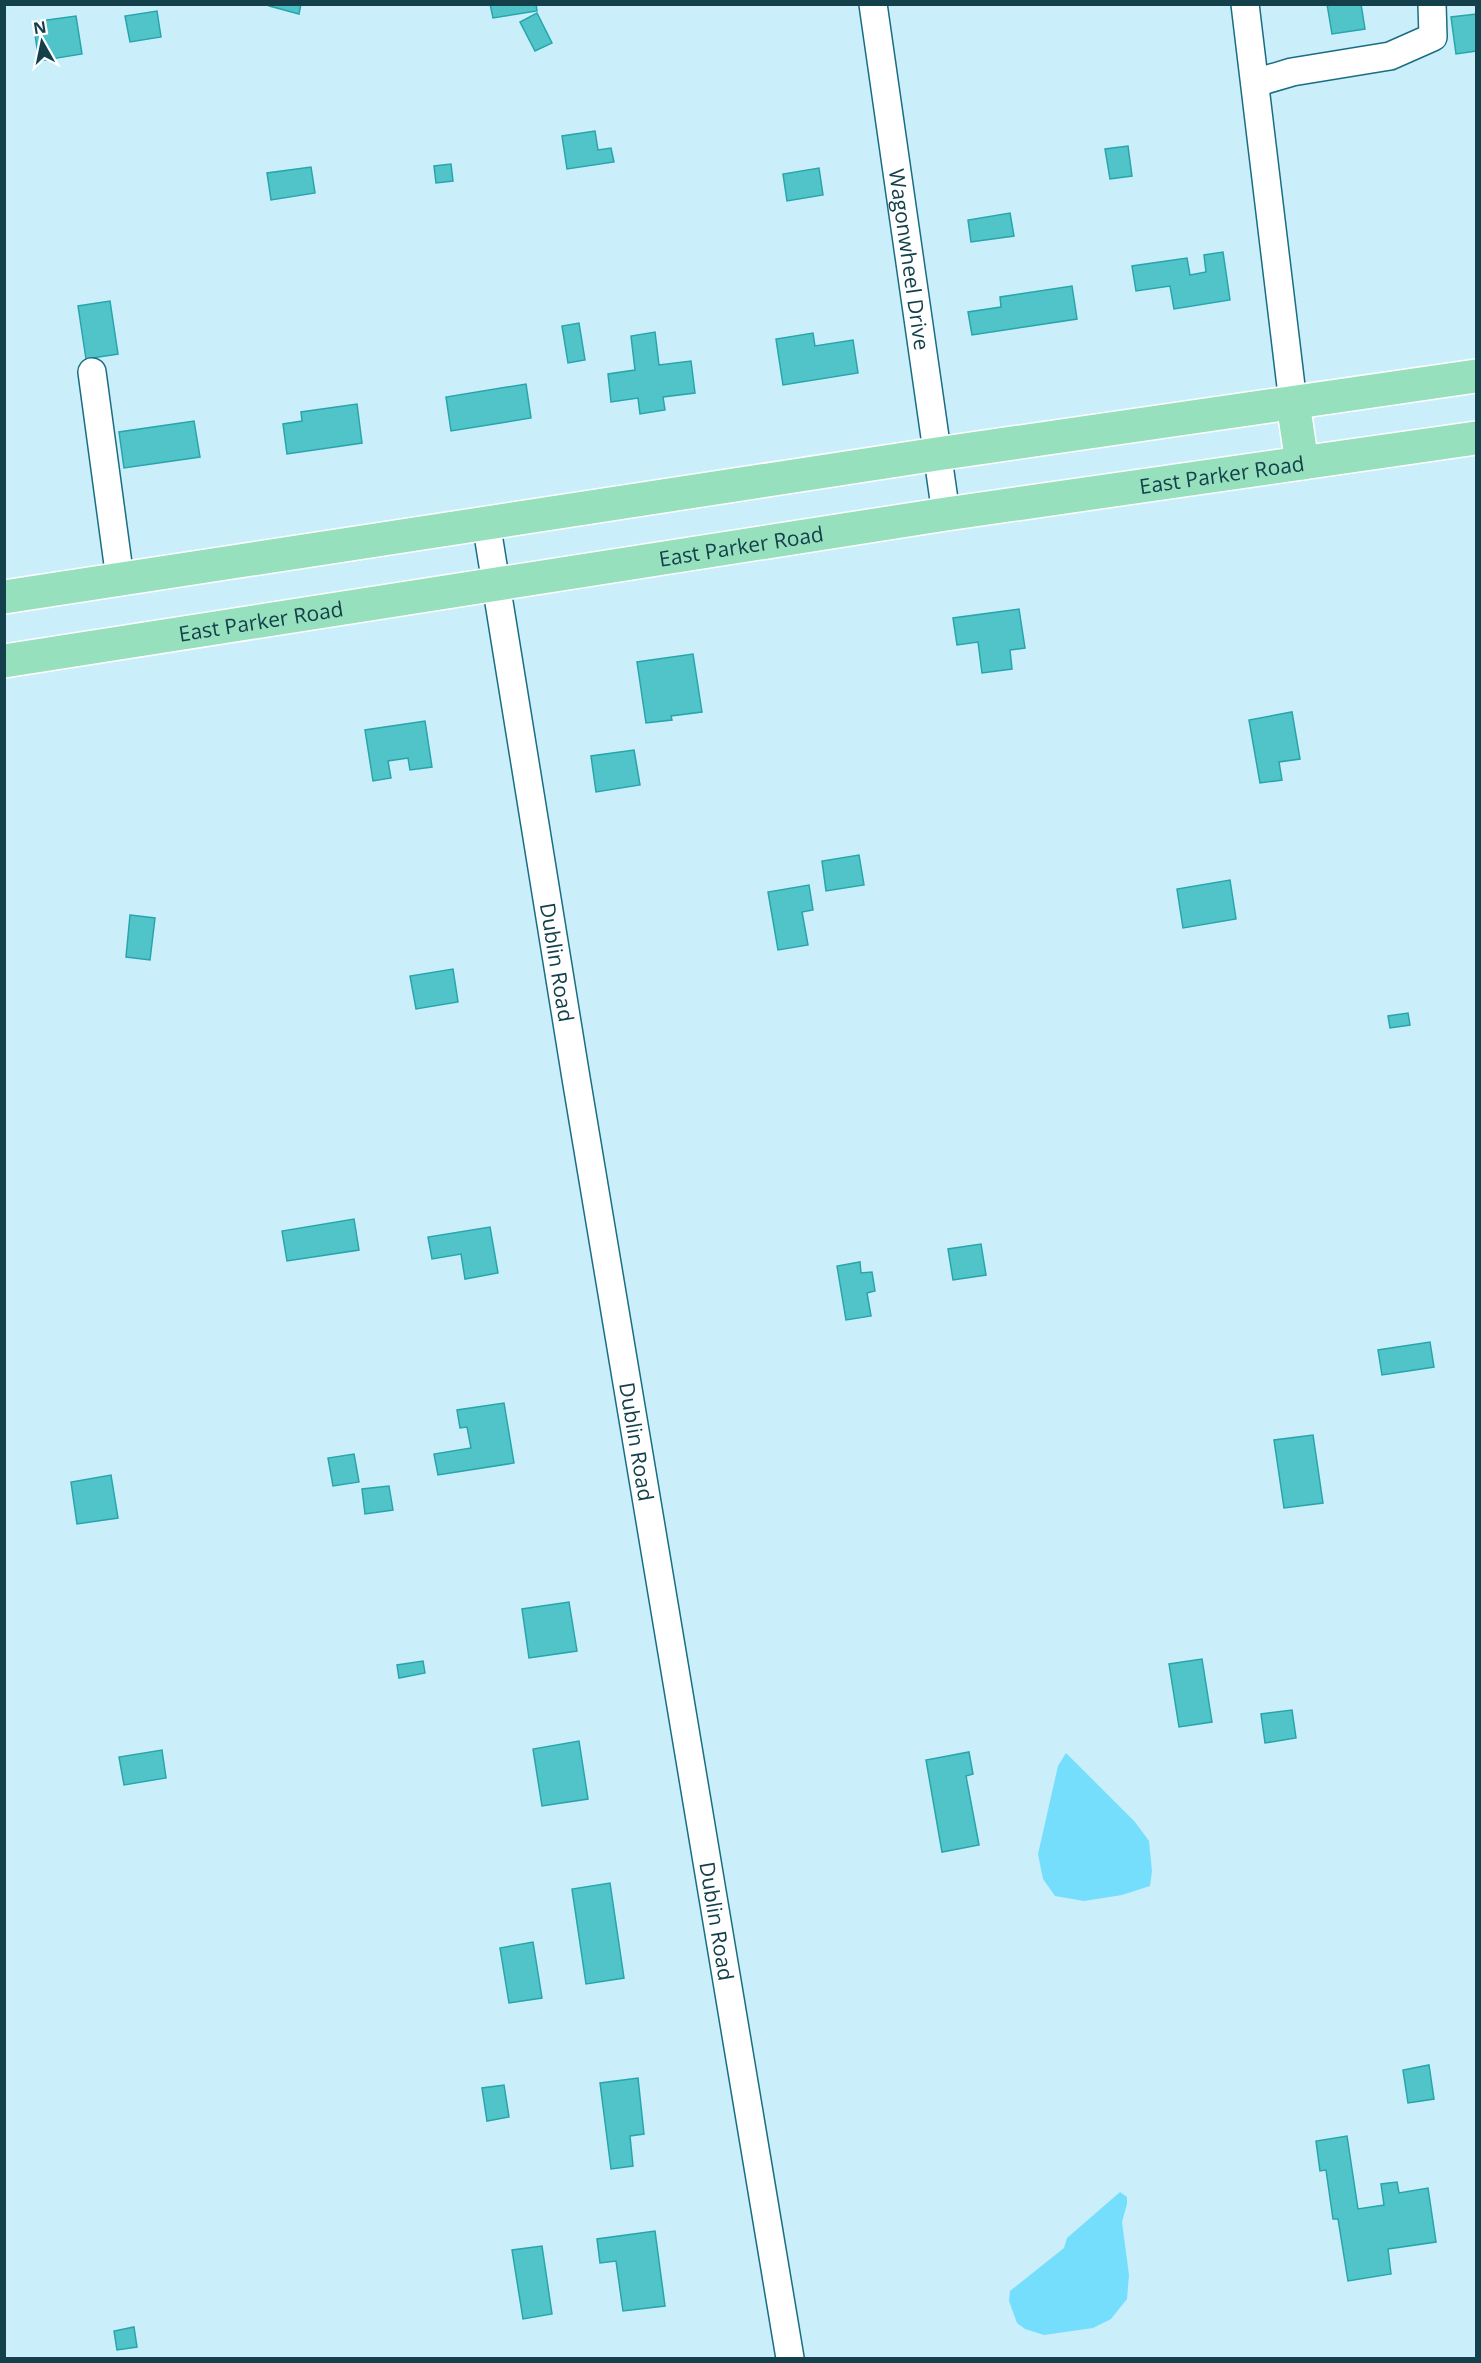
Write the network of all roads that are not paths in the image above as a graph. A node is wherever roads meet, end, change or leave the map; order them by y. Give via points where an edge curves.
1 (873, 4) edge
2 (1245, 4) edge
3 (1432, 4) edge
4 (1255, 82) junction
5 (92, 372) dead end
6 (1476, 376) edge
7 (1293, 403) junction
8 (1476, 438) edge
9 (937, 454) junction
10 (1302, 463) junction
11 (946, 514) junction
12 (486, 522) junction
13 (120, 579) junction
14 (496, 585) junction
15 (4, 597) edge
16 (4, 661) edge
17 (790, 2358) edge

1 - 9 street, Wagonwheel Drive
2 - 4 street
3 - 4 street via 1433,37 1422,42 1390,56
4 - 7 street
5 - 13 street
6 - 7 main road
7 - 9 main road
7 - 10 main road
8 - 10 main road, East Parker Road
9 - 11 street, Wagonwheel Drive
9 - 12 main road
10 - 11 main road, East Parker Road
11 - 14 main road, East Parker Road
12 - 13 main road
12 - 14 street, Dublin Road
13 - 15 main road
14 - 16 main road, East Parker Road
14 - 17 street, Dublin Road

